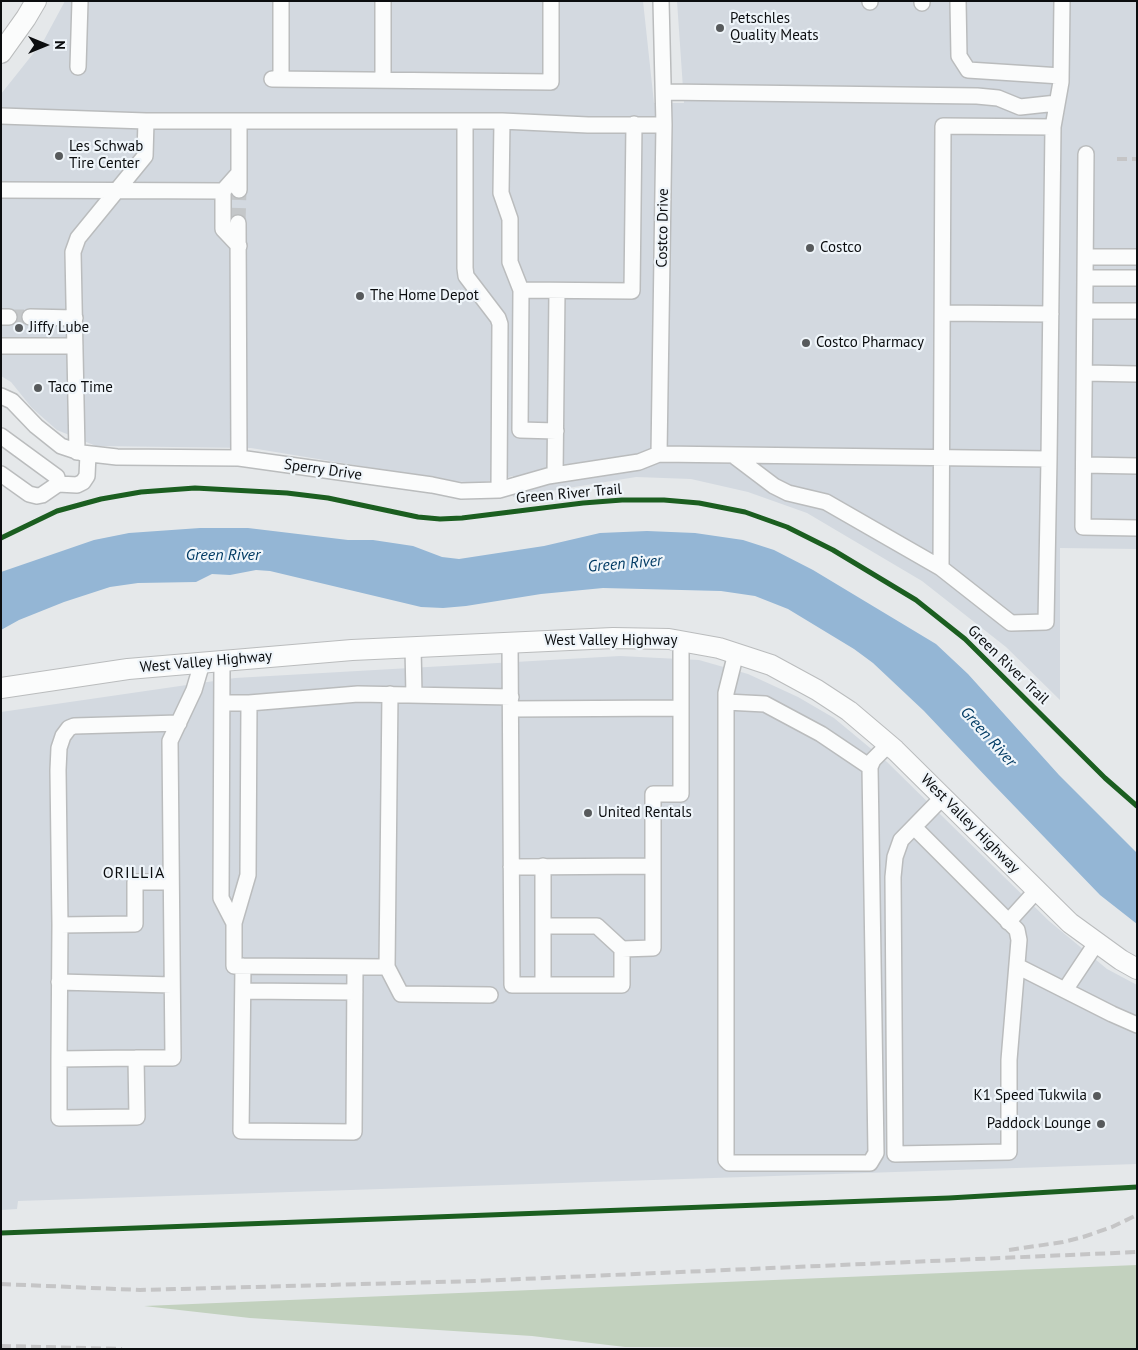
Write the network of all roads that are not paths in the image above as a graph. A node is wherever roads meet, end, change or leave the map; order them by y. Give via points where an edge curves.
1 (36, 1) edge
2 (80, 1) edge
3 (281, 1) edge
4 (383, 1) edge
5 (551, 1) edge
6 (661, 1) edge
7 (958, 1) edge
8 (1062, 1) edge
9 (1, 53) edge
10 (78, 67) dead end
11 (1061, 76) junction
12 (382, 80) junction
13 (664, 92) junction
14 (1057, 103) junction
15 (1, 116) edge
16 (146, 121) junction
17 (238, 121) junction
18 (465, 121) junction
19 (502, 121) junction
20 (634, 124) junction
21 (664, 125) junction
22 (1053, 126) junction
23 (1086, 154) dead end
24 (238, 173) junction
25 (1, 190) edge
26 (239, 190) tunnel mouth
27 (118, 191) junction
28 (223, 191) junction
29 (238, 223) tunnel mouth
30 (239, 246) junction
31 (1086, 257) junction
32 (1137, 257) edge
33 (1086, 278) junction
34 (1137, 278) edge
35 (521, 290) junction
36 (557, 291) junction
37 (943, 307) junction
38 (1085, 311) junction
39 (1137, 312) edge
40 (1051, 314) junction
41 (30, 317) tunnel mouth
42 (75, 318) junction
43 (1, 346) edge
44 (75, 346) junction
45 (1085, 373) junction
46 (1137, 374) edge
47 (1, 396) edge
48 (556, 431) junction
49 (1, 436) edge
50 (82, 453) junction
51 (659, 454) junction
52 (733, 455) junction
53 (239, 458) junction
54 (942, 458) junction
55 (1049, 459) junction
56 (1084, 465) junction
57 (1137, 466) edge
58 (1, 474) edge
59 (555, 475) junction
60 (58, 484) junction
61 (499, 490) junction
62 (1137, 528) edge
63 (942, 568) junction
64 (681, 641) junction
65 (510, 642) junction
66 (413, 647) junction
67 (736, 653) junction
68 (212, 662) junction
69 (1, 688) edge
70 (390, 694) junction
71 (414, 695) junction
72 (726, 702) junction
73 (222, 703) junction
74 (249, 703) junction
75 (511, 703) junction
76 (681, 708) junction
77 (179, 723) junction
78 (889, 744) junction
79 (870, 767) junction
80 (943, 797) junction
81 (914, 828) junction
82 (543, 866) junction
83 (653, 866) junction
84 (511, 867) junction
85 (171, 882) junction
86 (1037, 890) junction
87 (1008, 922) junction
88 (234, 923) junction
89 (60, 924) junction
90 (543, 926) junction
91 (1097, 942) junction
92 (622, 948) junction
93 (243, 966) junction
94 (1017, 966) junction
95 (356, 967) junction
96 (387, 967) junction
97 (1137, 969) edge
98 (59, 982) junction
99 (172, 984) junction
100 (543, 985) junction
101 (1065, 990) junction
102 (243, 991) junction
103 (355, 992) junction
104 (490, 994) dead end
105 (1137, 1025) edge
106 (136, 1058) junction
107 (59, 1059) junction

1 - 9 main road
2 - 10 street
3 - 12 street via 276,79
4 - 12 street
5 - 12 street via 550,82
6 - 13 street, Costco Drive
7 - 11 street via 958,56 968,70
8 - 11 street
11 - 14 street
13 - 14 street via 977,96 998,98 1020,107
13 - 21 street, Costco Drive
14 - 22 street
15 - 16 street
16 - 17 street
16 - 27 street via 146,156
17 - 18 street
17 - 24 street
18 - 19 street
18 - 61 street via 466,276 500,324
19 - 20 street
19 - 35 street via 501,193 510,219 510,262
20 - 21 street
20 - 36 street via 632,291
21 - 51 street, Costco Drive
22 - 37 street via 943,126
22 - 40 street
23 - 31 street
24 - 26 street
24 - 28 street
25 - 27 street
27 - 28 street
27 - 42 street via 76,243 73,252
28 - 30 street via 223,229
29 - 30 street
30 - 53 street
31 - 32 street
31 - 33 street
33 - 34 street
33 - 38 street
35 - 36 street
35 - 48 street via 520,430
36 - 48 street
37 - 40 street
37 - 54 street
38 - 39 street
38 - 45 street
40 - 55 street
41 - 42 street
42 - 44 street
43 - 44 street
44 - 50 street
45 - 46 street
45 - 56 street
47 - 50 street, Sperry Drive via 61,446
48 - 59 street
49 - 60 street via 57,477
50 - 53 street, Sperry Drive via 117,457
50 - 60 street via 87,476 83,482 77,485
51 - 52 street
51 - 59 street, Sperry Drive via 639,462
52 - 54 street
52 - 63 street via 774,486 788,493 826,502
53 - 61 street, Sperry Drive via 461,491
54 - 55 street
54 - 63 street
55 - 63 street via 1046,622 1011,623
56 - 57 street
56 - 62 street via 1083,527
58 - 60 street via 37,496
59 - 61 street, Sperry Drive
64 - 65 main road, West Valley Highway via 613,638
64 - 67 main road, West Valley Highway
64 - 76 street
65 - 66 main road, West Valley Highway
65 - 75 street
66 - 68 main road, West Valley Highway
66 - 71 street
67 - 72 street
67 - 78 main road, West Valley Highway via 770,665 817,690
68 - 69 main road, West Valley Highway via 128,669
68 - 73 street
68 - 77 street via 194,690
70 - 71 street
70 - 74 street
70 - 96 street
71 - 75 street
72 - 79 street via 765,704 820,734
72 - 79 street via 726,1160 729,1164 870,1164 876,1153
73 - 74 street
73 - 88 street via 221,898
74 - 88 street via 248,875
75 - 76 street
75 - 84 street
76 - 83 street via 682,794 652,794
77 - 85 street via 170,741
77 - 89 street via 74,726 63,736 58,770
78 - 79 street via 872,760
78 - 80 main road, West Valley Highway
80 - 81 street
80 - 86 main road, West Valley Highway
81 - 87 street
81 - 94 street via 901,840 893,877 895,1154 1009,1152 1009,1060
82 - 83 street
82 - 84 street
82 - 90 street
83 - 92 street via 653,948
84 - 100 street via 512,985
85 - 89 street via 135,882 135,924
85 - 99 street
86 - 87 street
86 - 91 main road, West Valley Highway via 1070,923
87 - 94 street via 1017,930
88 - 93 street via 234,966
89 - 98 street
90 - 92 street via 596,926
90 - 100 street
91 - 97 main road, West Valley Highway
91 - 101 street
92 - 100 street via 622,985
93 - 95 street
93 - 102 street
94 - 101 street
95 - 96 street
95 - 103 street
96 - 104 street via 401,994
98 - 99 street
98 - 107 street
99 - 106 street via 172,1058
101 - 105 street
102 - 103 street
102 - 103 street via 241,1131 335,1132 354,1132
106 - 107 street
106 - 107 street via 136,1117 60,1118

